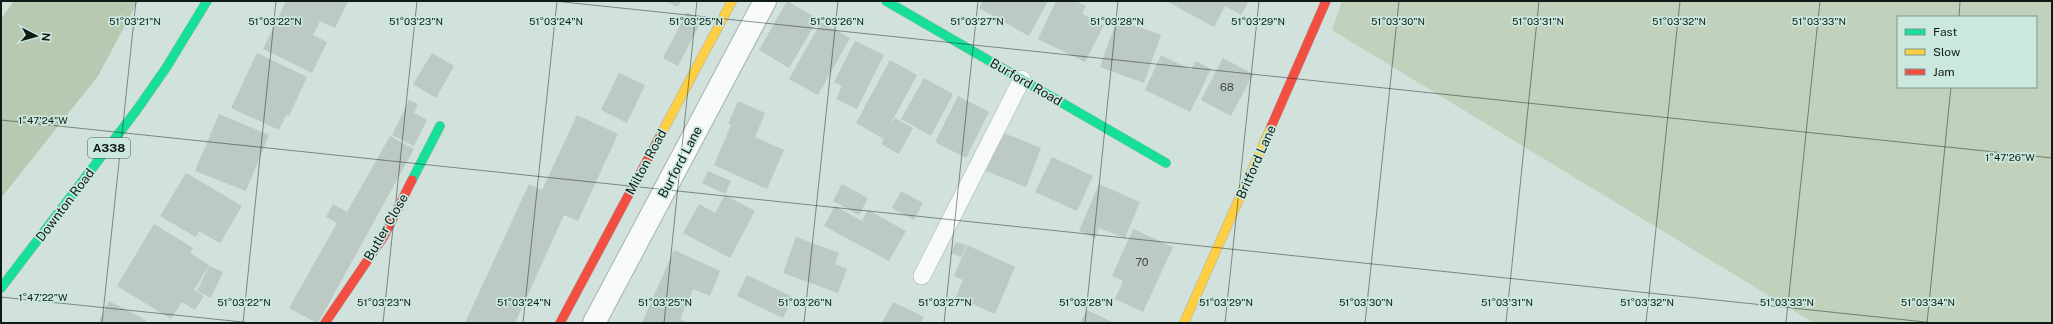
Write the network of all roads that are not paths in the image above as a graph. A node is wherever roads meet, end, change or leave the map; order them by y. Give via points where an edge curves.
1 (207, 1) edge
2 (732, 1) edge
3 (765, 1) edge
4 (889, 1) edge
5 (1326, 1) edge
6 (1022, 79) junction
7 (440, 126) dead end
8 (1166, 163) dead end
9 (922, 276) dead end
10 (1, 288) edge
11 (326, 323) edge
12 (560, 323) edge
13 (594, 323) edge
14 (1184, 323) edge

1 - 10 main road, Downton Road / A338 via 136,111
2 - 12 main road, Milton Road
3 - 13 street, Burford Lane
4 - 6 main road, Burford Road
5 - 14 main road, Britford Lane
6 - 8 main road, Burford Road
6 - 9 lane
7 - 11 main road, Butler Close via 384,236

